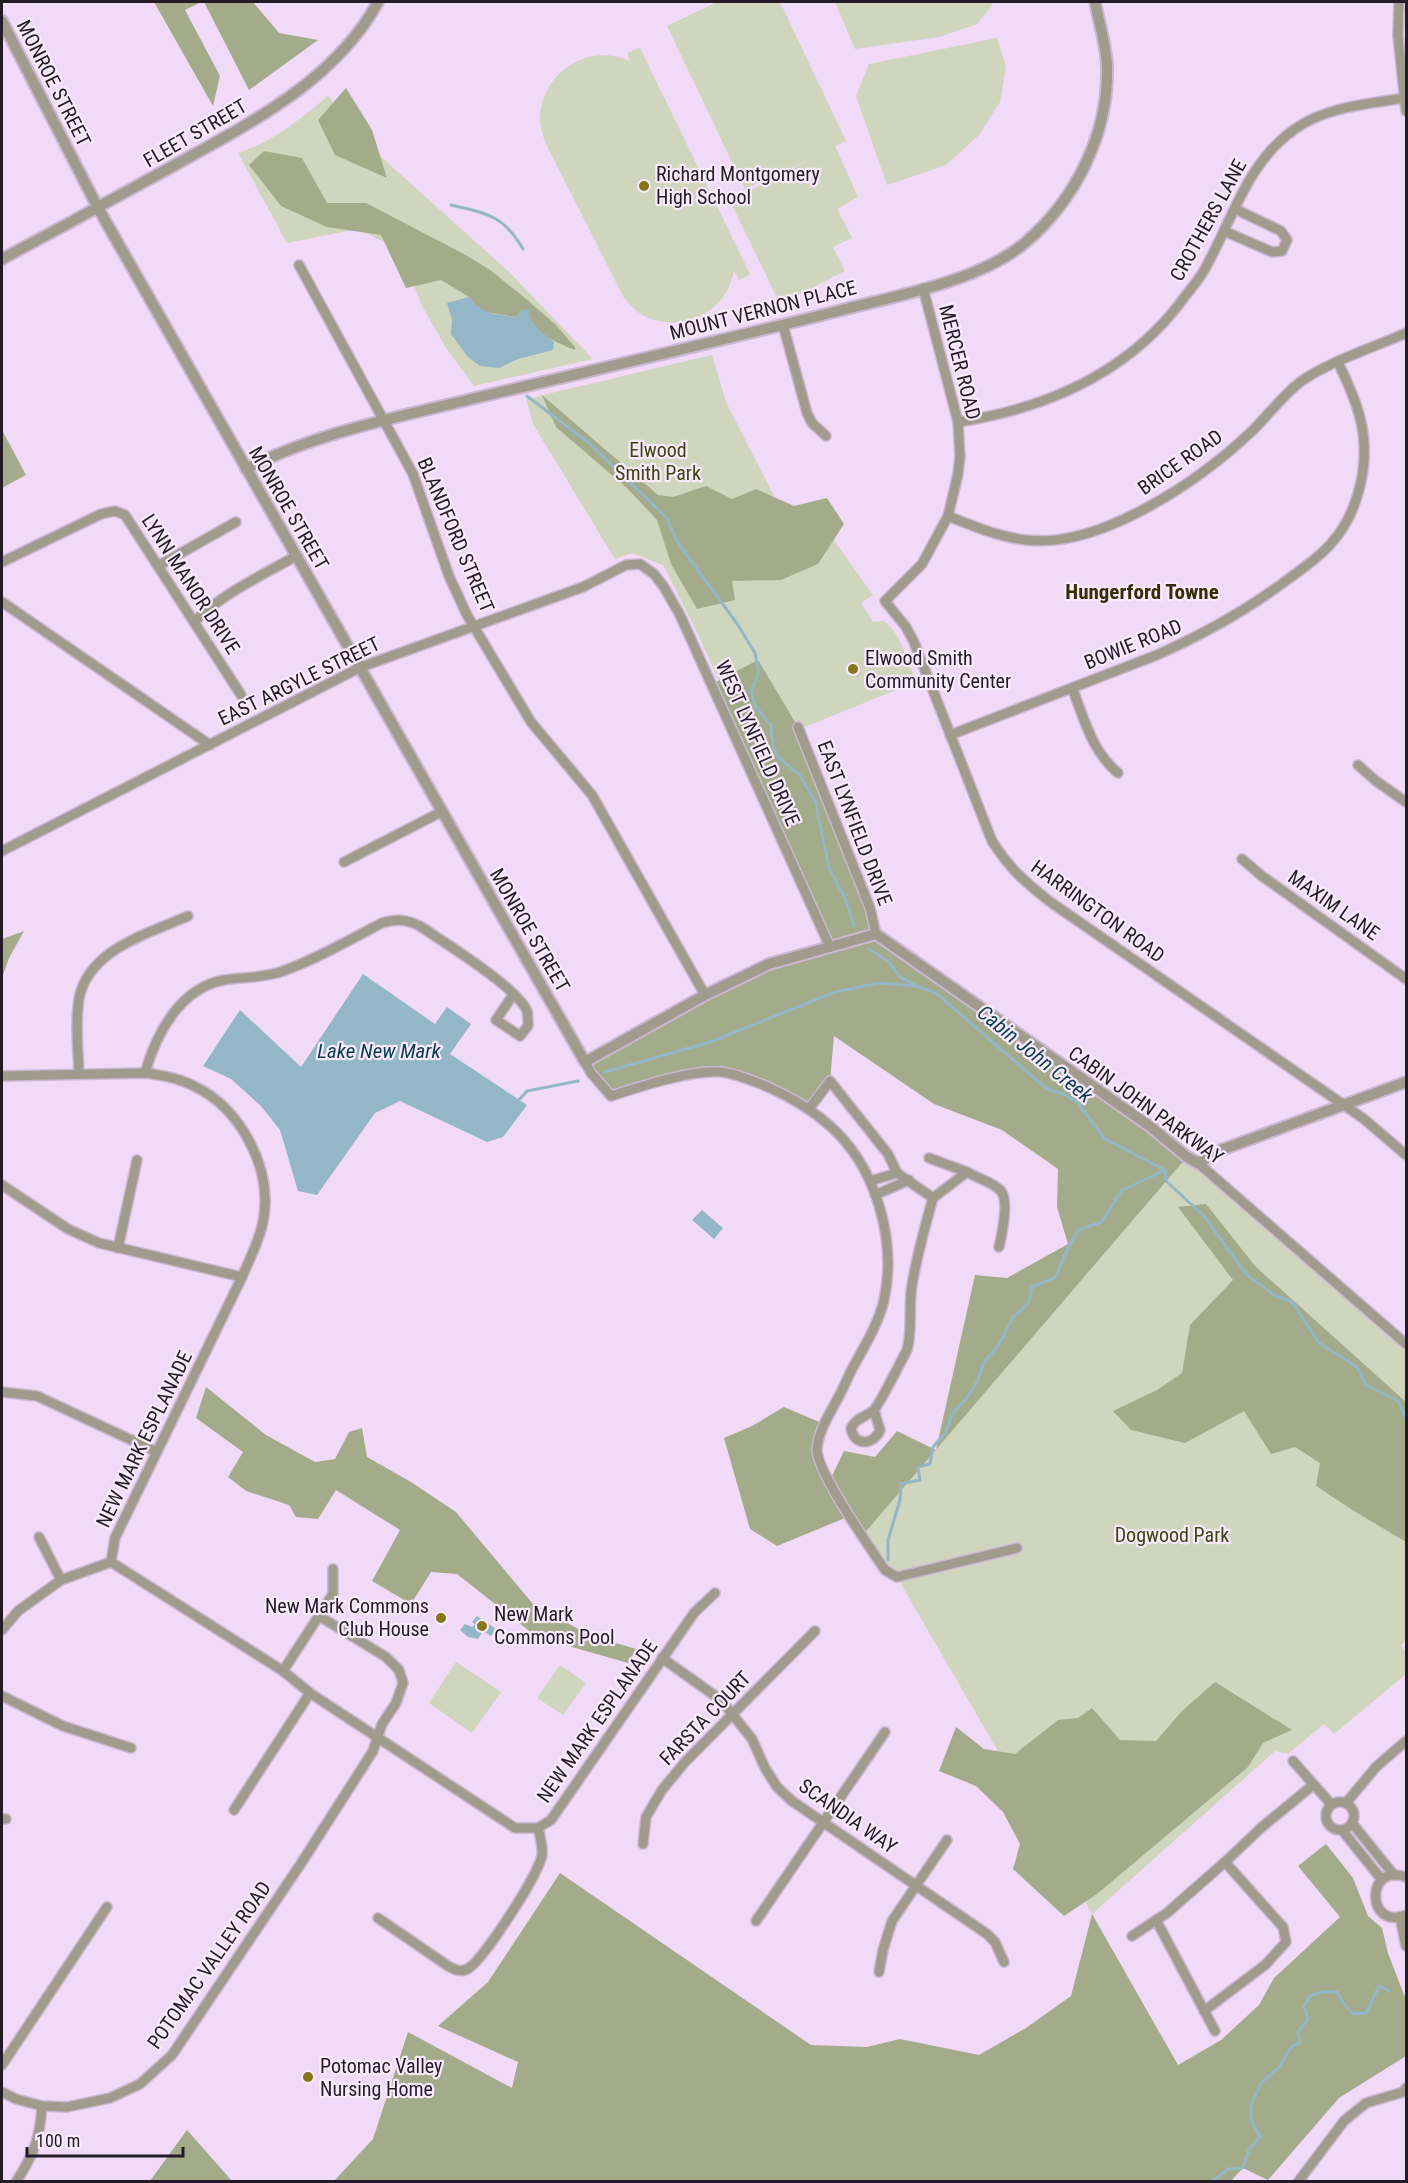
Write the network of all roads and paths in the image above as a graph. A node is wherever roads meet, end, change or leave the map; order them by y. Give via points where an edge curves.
1 (378, 2) edge
2 (1095, 2) edge
3 (1399, 2) edge
4 (2, 21) edge
5 (1404, 98) junction
6 (1407, 111) edge
7 (98, 208) junction
8 (1235, 209) junction
9 (1224, 231) junction
10 (2, 259) edge
11 (298, 265) dead end
12 (923, 288) junction
13 (783, 325) junction
14 (1407, 333) edge
15 (1338, 362) junction
16 (385, 420) junction
17 (958, 422) junction
18 (826, 436) dead end
19 (246, 469) junction
20 (948, 516) junction
21 (236, 522) dead end
22 (296, 556) junction
23 (5, 561) edge
24 (640, 564) joint
25 (158, 566) junction
26 (885, 601) joint
27 (2, 602) edge
28 (194, 622) junction
29 (475, 627) junction
30 (361, 667) junction
31 (1072, 688) junction
32 (241, 694) dead end
33 (798, 727) dead end
34 (950, 735) junction
35 (210, 745) junction
36 (1358, 765) dead end
37 (1118, 773) dead end
38 (1407, 802) edge
39 (441, 812) junction
40 (2, 851) edge
41 (1242, 859) dead end
42 (344, 862) dead end
43 (188, 916) dead end
44 (876, 934) junction
45 (830, 947) junction
46 (1407, 979) edge
47 (513, 994) dead end
48 (705, 995) junction
49 (585, 1062) junction
50 (79, 1073) junction
51 (145, 1073) junction
52 (2, 1076) edge
53 (1407, 1082) edge
54 (1344, 1107) junction
55 (809, 1109) junction
56 (1407, 1155) edge
57 (929, 1158) dead end
58 (137, 1160) dead end
59 (1198, 1163) junction
60 (967, 1172) junction
61 (897, 1173) junction
62 (909, 1180) junction
63 (870, 1181) junction
64 (2, 1185) edge
65 (875, 1195) junction
66 (933, 1198) junction
67 (999, 1247) dead end
68 (118, 1248) junction
69 (242, 1277) junction
70 (1407, 1344) edge
71 (2, 1392) edge
72 (874, 1410) dead end
73 (157, 1452) junction
74 (39, 1537) dead end
75 (1017, 1548) dead end
76 (111, 1562) junction
77 (333, 1569) dead end
78 (61, 1580) junction
79 (715, 1593) dead end
80 (319, 1616) junction
81 (2, 1630) edge
82 (815, 1631) dead end
83 (662, 1658) junction
84 (283, 1671) junction
85 (310, 1693) junction
86 (2, 1696) edge
87 (732, 1713) junction
88 (885, 1732) dead end
89 (378, 1738) junction
90 (1407, 1741) edge
91 (131, 1748) dead end
92 (1293, 1761) dead end
93 (1313, 1785) junction
94 (1346, 1803) junction
95 (1332, 1804) junction
96 (234, 1810) dead end
97 (824, 1823) junction
98 (1352, 1823) junction
99 (538, 1828) junction
100 (1342, 1830) junction
101 (947, 1840) dead end
102 (643, 1844) dead end
103 (1225, 1862) junction
104 (1394, 1875) junction
105 (1407, 1877) edge
106 (1382, 1880) junction
107 (915, 1886) junction
108 (107, 1907) dead end
109 (1403, 1916) edge
110 (378, 1918) dead end
111 (1156, 1920) junction
112 (756, 1921) dead end
113 (1132, 1936) dead end
114 (1407, 1946) edge
115 (1004, 1962) dead end
116 (879, 1972) dead end
117 (1204, 2011) junction
118 (1215, 2031) dead end
119 (2, 2065) edge
120 (1407, 2088) edge
121 (2, 2092) edge
122 (42, 2106) junction
123 (16, 2181) edge
124 (1298, 2181) edge

1 - 7 street, FLEET STREET via 345,48 298,91 252,122
2 - 12 street, MOUNT VERNON PLACE via 1107,64 1106,96 1094,146 1079,178 1048,222 1023,244 984,268
3 - 5 street
4 - 7 street, MONROE STREET
5 - 6 street
5 - 8 street, CROTHERS LANE via 1329,112 1295,128 1268,152
7 - 10 street, FLEET STREET
7 - 19 street, MONROE STREET
8 - 9 street, CROTHERS LANE
8 - 9 street via 1281,231 1286,246 1282,251 1272,252
9 - 17 street, CROTHERS LANE via 1206,268 1175,310 1120,361 1089,382 1041,403
11 - 16 street, BLANDFORD STREET
12 - 13 street, MOUNT VERNON PLACE
12 - 17 street, MERCER ROAD
13 - 16 street, MOUNT VERNON PLACE
13 - 18 street via 807,412
14 - 15 street, BRICE ROAD
15 - 20 street, BRICE ROAD via 1298,384 1224,456 1145,509 1096,531 1061,540 1028,541
15 - 31 street, BOWIE ROAD via 1354,396 1364,445 1361,480 1340,533 1321,555 1231,619 1157,655
16 - 19 street, MOUNT VERNON PLACE via 287,449
16 - 29 street, BLANDFORD STREET via 413,474 449,576
17 - 20 street, MERCER ROAD via 960,456
19 - 22 street, MONROE STREET
20 - 26 street, MERCER ROAD via 922,564
21 - 25 street
22 - 28 street via 226,596
22 - 30 street, MONROE STREET
23 - 25 street, LYNN MANOR DRIVE via 101,514 115,512 125,515
24 - 29 street, EAST ARGYLE STREET via 626,565 583,587
24 - 45 street, WEST LYNFIELD DRIVE via 654,574 680,615
25 - 28 street, LYNN MANOR DRIVE
26 - 34 street, HARRINGTON ROAD via 914,642
27 - 35 street
28 - 32 street, LYNN MANOR DRIVE
29 - 30 street, EAST ARGYLE STREET
29 - 48 street, BLANDFORD STREET via 531,722 592,795
30 - 35 street, EAST ARGYLE STREET
30 - 39 street, MONROE STREET
31 - 34 street, BOWIE ROAD
31 - 37 street via 1097,751
33 - 44 street, EAST LYNFIELD DRIVE via 870,908
34 - 54 street, HARRINGTON ROAD via 992,841 1017,876
35 - 40 street, EAST ARGYLE STREET
36 - 38 street
39 - 42 street
39 - 49 street, MONROE STREET
41 - 46 street, MAXIM LANE
43 - 50 street via 117,948 87,977 77,1016
44 - 45 street
44 - 59 street, CABIN JOHN PARKWAY
45 - 48 street via 769,964
47 - 51 street via 420,926 411,921 392,920 280,972 222,980 192,993 158,1036
48 - 49 street
49 - 55 street, MONROE STREET via 611,1096 678,1077 719,1072 743,1076
50 - 51 street, NEW MARK ESPLANADE
50 - 52 street, NEW MARK ESPLANADE
51 - 69 street, NEW MARK ESPLANADE via 194,1086 224,1107 249,1140 264,1184 264,1216
53 - 54 street
54 - 56 street, HARRINGTON ROAD
54 - 59 street via 1221,1150
55 - 61 street via 830,1081 888,1154
55 - 63 street, MONROE STREET via 850,1148
57 - 60 street
58 - 68 street
59 - 70 street, CABIN JOHN PARKWAY
60 - 66 street
60 - 67 street via 999,1188 1003,1194
61 - 62 street
61 - 63 street
62 - 65 street
62 - 66 street
63 - 65 street, MONROE STREET
64 - 68 street via 68,1229
65 - 75 street, MONROE STREET via 886,1243 884,1300 867,1346 851,1370 822,1433 817,1450 829,1483 885,1570 897,1577
66 - 72 street via 912,1286 910,1340
68 - 69 street
69 - 73 street, NEW MARK ESPLANADE
71 - 73 street via 37,1396
73 - 76 street, NEW MARK ESPLANADE via 115,1538
74 - 78 street
76 - 78 street
76 - 84 street, NEW MARK ESPLANADE
77 - 80 street via 333,1594
78 - 81 street via 18,1611
79 - 83 street, NEW MARK ESPLANADE via 694,1613
80 - 84 street
80 - 89 street, POTOMAC VALLEY ROAD via 386,1657 399,1670 403,1683 396,1703 381,1724
82 - 87 street, FARSTA COURT
83 - 87 street, SCANDIA WAY via 706,1688
83 - 99 street, NEW MARK ESPLANADE via 551,1820
84 - 85 street, NEW MARK ESPLANADE
85 - 89 street, NEW MARK ESPLANADE
85 - 96 street
86 - 91 street via 63,1726
87 - 97 street, SCANDIA WAY via 752,1739 777,1787
87 - 102 street, FARSTA COURT via 663,1790 646,1816
88 - 97 street
89 - 99 street, NEW MARK ESPLANADE via 504,1822 515,1828
89 - 122 street, POTOMAC VALLEY ROAD via 302,1862 172,2055 140,2084 110,2098 67,2107
90 - 94 street via 1376,1767
92 - 93 street
93 - 95 street
93 - 103 street
94 - 95 street
94 - 98 street via 1353,1812
95 - 100 street via 1326,1821 1332,1829
97 - 107 street, SCANDIA WAY
97 - 112 street
98 - 100 street
98 - 104 street
99 - 110 street via 542,1855 535,1874 481,1957 468,1970 457,1971 448,1966
100 - 106 street
101 - 107 street
103 - 111 street
103 - 117 street via 1283,1927 1286,1942 1265,1965
104 - 105 street
104 - 106 street
106 - 109 street via 1375,1892 1377,1905 1386,1915
107 - 115 street, SCANDIA WAY via 987,1934
107 - 116 street via 892,1921
108 - 119 street
109 - 114 street
111 - 113 street
111 - 117 street
117 - 118 street
120 - 124 street via 1366,2103 1344,2121
121 - 122 street, POTOMAC VALLEY ROAD
122 - 123 street via 40,2133

